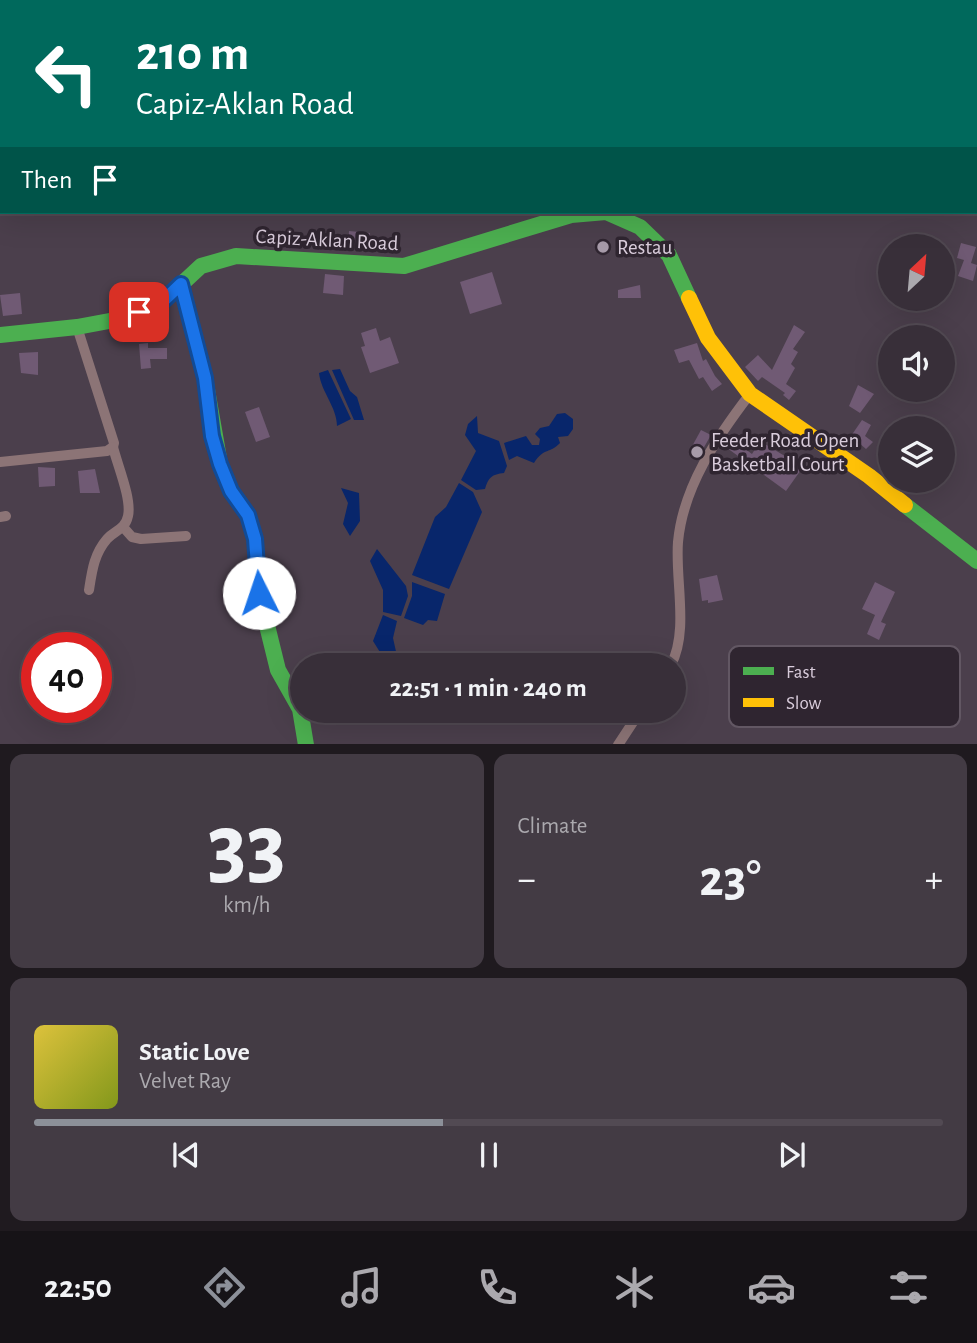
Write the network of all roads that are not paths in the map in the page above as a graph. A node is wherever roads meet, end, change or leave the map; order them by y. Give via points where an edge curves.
1 (583, 214) edge
2 (611, 214) edge
3 (181, 284) junction
4 (77, 327) junction
5 (0, 335) edge
6 (750, 394) junction
7 (113, 447) junction
8 (0, 462) edge
9 (124, 528) junction
10 (186, 536) dead end
11 (977, 561) edge
12 (89, 590) dead end
13 (675, 653) edge
14 (632, 723) edge
15 (306, 744) edge
16 (618, 744) edge

1 - 3 main road, Capiz-Aklan Road via 404,266 236,256 201,266
2 - 6 main road, Capiz-Aklan Road via 640,227 669,255 708,338
3 - 4 main road, Capiz-Aklan Road via 159,305
3 - 15 main road via 205,378 218,455 231,491 248,515 255,539 259,593 278,670 300,709
4 - 5 main road, Capiz-Aklan Road
4 - 7 street
6 - 11 main road, Capiz-Aklan Road via 869,476
6 - 13 street via 720,433 683,515
7 - 8 street
7 - 9 street via 129,506
9 - 10 street via 141,539
9 - 12 street via 109,537 97,554
14 - 16 street

